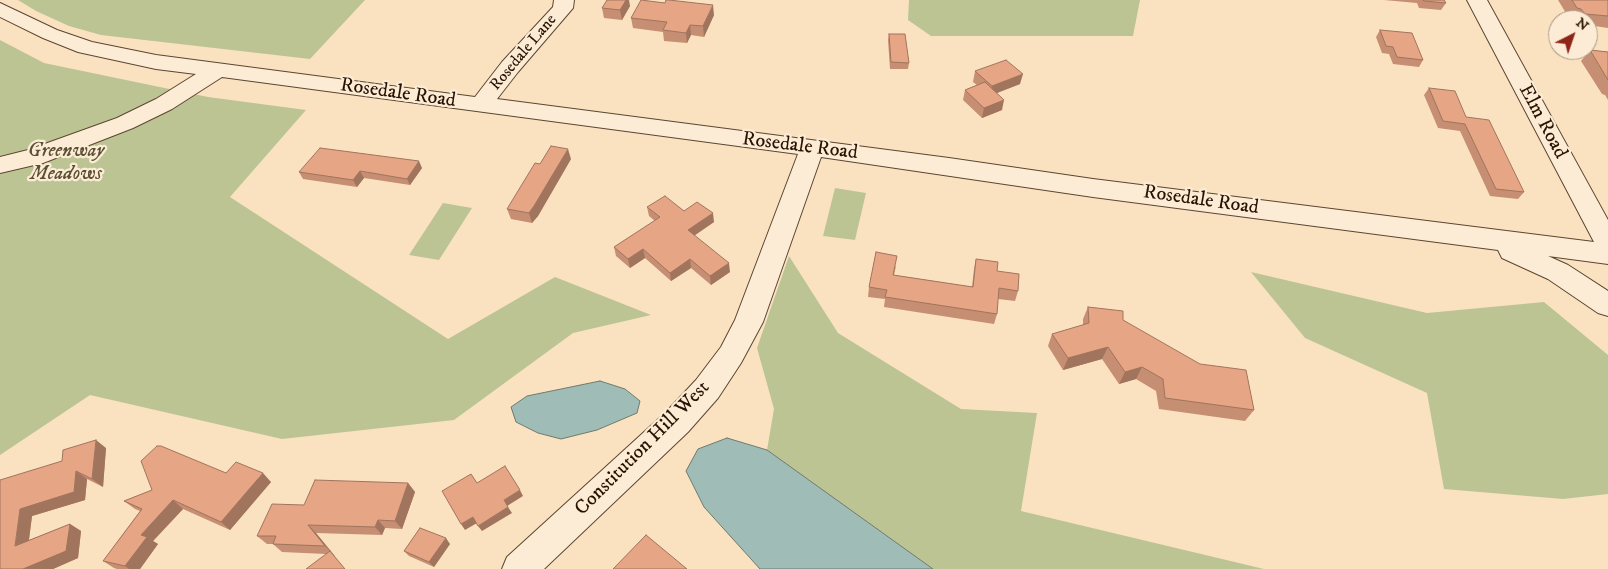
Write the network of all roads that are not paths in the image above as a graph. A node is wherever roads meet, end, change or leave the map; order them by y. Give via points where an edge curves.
1 (564, 0) edge
2 (1477, 0) edge
3 (0, 9) edge
4 (218, 70) junction
5 (481, 105) junction
6 (812, 148) junction
7 (0, 165) edge
8 (1455, 234) junction
9 (1608, 244) edge
10 (1608, 254) edge
11 (1608, 305) edge
12 (520, 569) edge

1 - 5 street, Rosedale Lane via 563,8
2 - 9 street, Elm Road
3 - 4 street, Rosedale Road via 50,34 86,47 156,62
4 - 5 street, Rosedale Road
4 - 7 street via 164,104 125,123 60,148
5 - 6 street, Rosedale Road
6 - 8 street, Rosedale Road
6 - 12 street, Constitution Hill West via 749,322 731,355 707,389 677,422
8 - 10 street, Rosedale Road
8 - 11 street via 1539,262 1578,283

